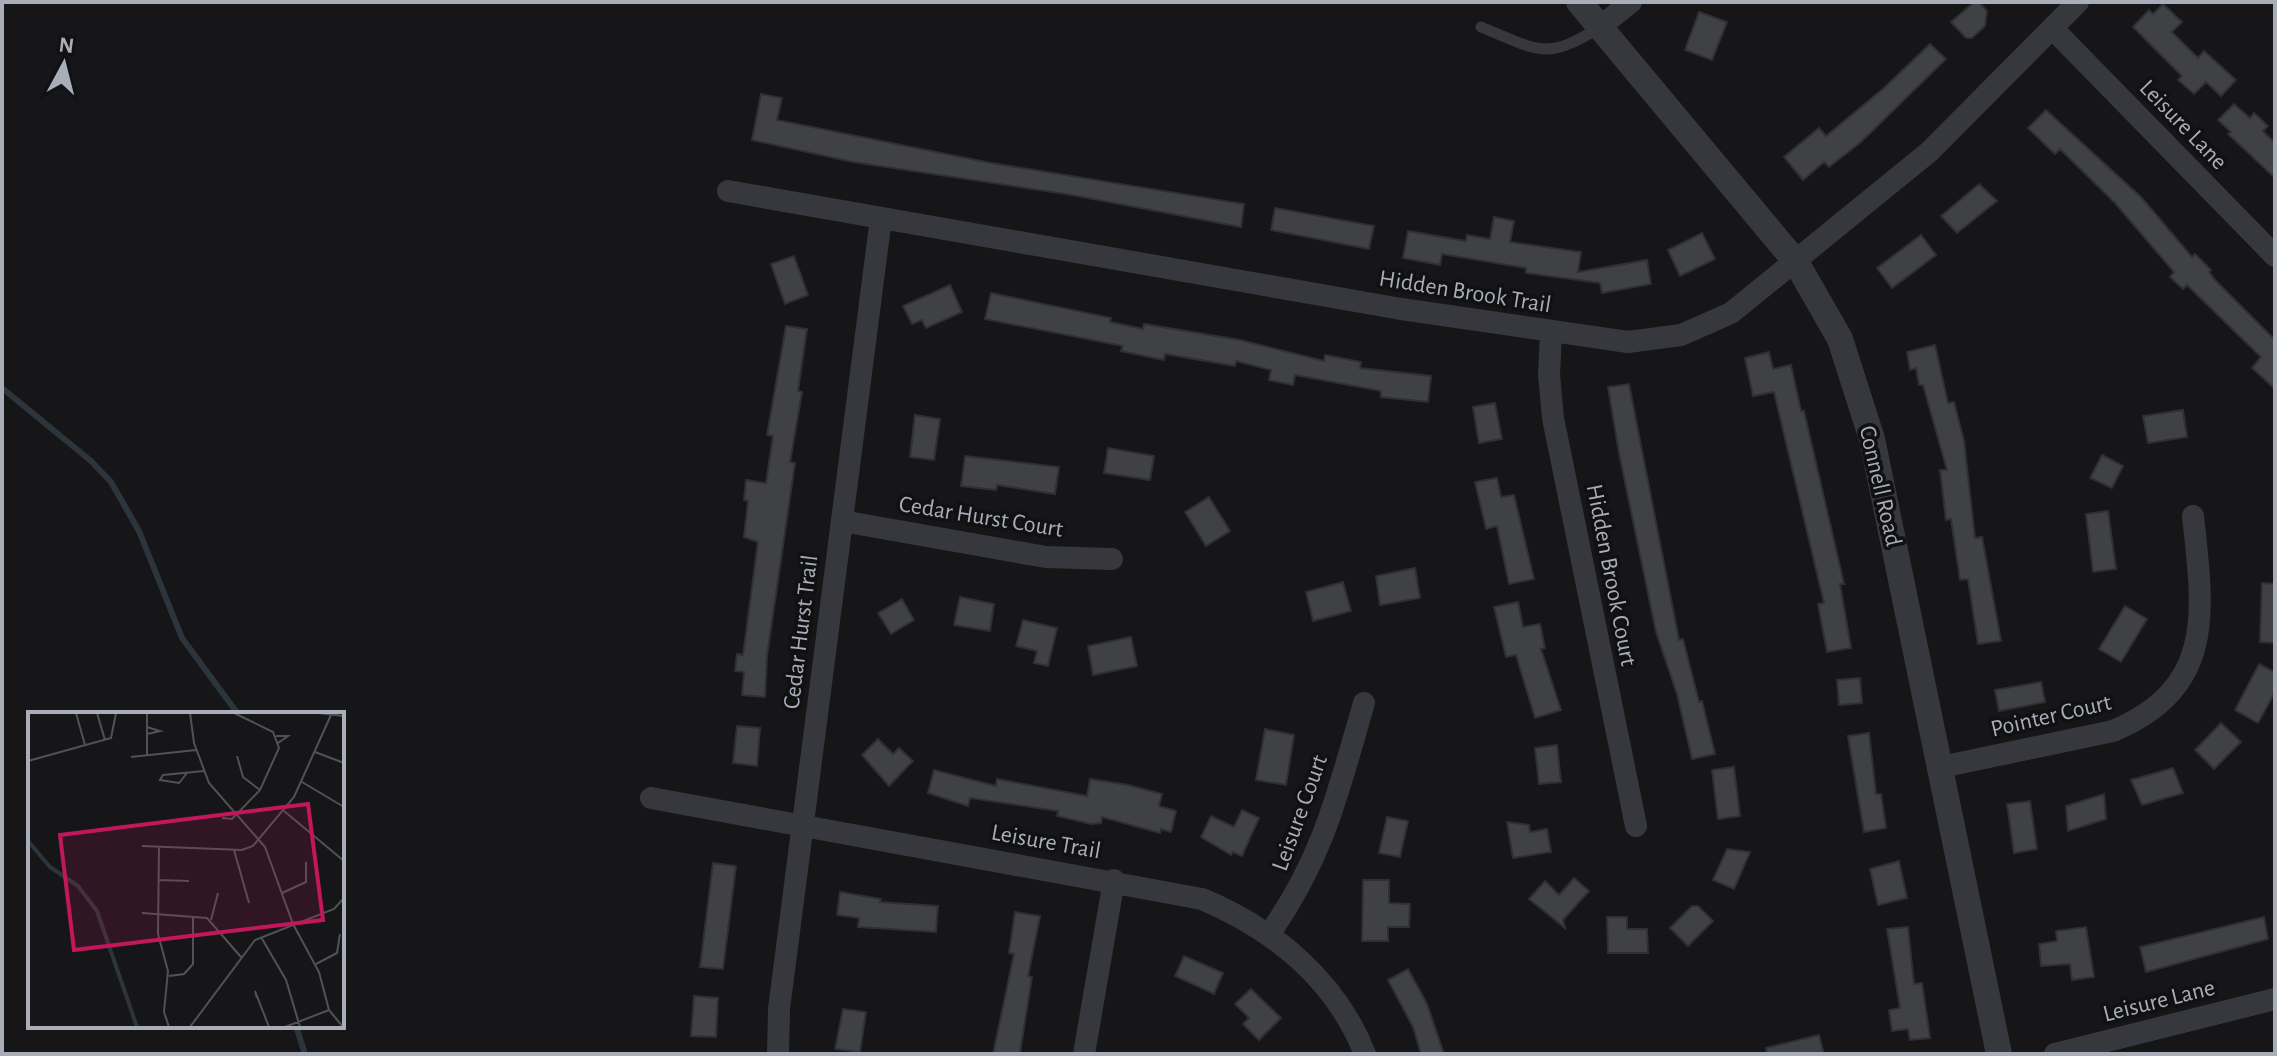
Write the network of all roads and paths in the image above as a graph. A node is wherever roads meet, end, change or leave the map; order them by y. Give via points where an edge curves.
1 (1579, 2) edge
2 (1631, 2) edge
3 (2078, 2) edge
4 (1481, 27) dead end
5 (1600, 27) junction
6 (2054, 30) junction
7 (728, 191) dead end
8 (881, 218) junction
9 (2275, 256) edge
10 (1796, 262) junction
11 (1551, 332) junction
12 (2193, 516) dead end
13 (842, 521) junction
14 (1112, 559) dead end
15 (1364, 703) dead end
16 (1941, 767) junction
17 (651, 798) dead end
18 (803, 825) junction
19 (1636, 826) dead end
20 (1114, 880) junction
21 (1270, 933) junction
22 (2275, 999) edge
23 (778, 1054) edge
24 (1084, 1054) edge
25 (1365, 1054) edge
26 (1999, 1054) edge
27 (2055, 1054) edge

1 - 5 street, Connell Road
2 - 5 street
3 - 6 street, Hidden Brook Trail
4 - 5 lane via 1550,51 1569,47
5 - 10 street, Connell Road
6 - 9 street, Leisure Lane
6 - 10 street, Hidden Brook Trail via 1929,152
7 - 8 street, Hidden Brook Trail
8 - 11 street, Hidden Brook Trail
8 - 13 street, Cedar Hurst Trail
10 - 11 street, Hidden Brook Trail via 1731,313 1681,335 1628,342
10 - 16 street, Connell Road via 1840,339 1872,439
11 - 19 street, Hidden Brook Court via 1553,418
12 - 16 street, Pointer Court via 2200,633 2187,671 2165,701 2113,731
13 - 14 street, Cedar Hurst Court via 1046,557
13 - 18 street, Cedar Hurst Trail
15 - 21 street, Leisure Court via 1321,846
16 - 26 street, Connell Road
17 - 18 street, Leisure Trail
18 - 20 street, Leisure Trail
18 - 23 street, Cedar Hurst Trail
20 - 21 street, Leisure Trail via 1202,899
20 - 24 street
21 - 25 street, Leisure Trail via 1319,977 1356,1031
22 - 27 street, Leisure Lane

